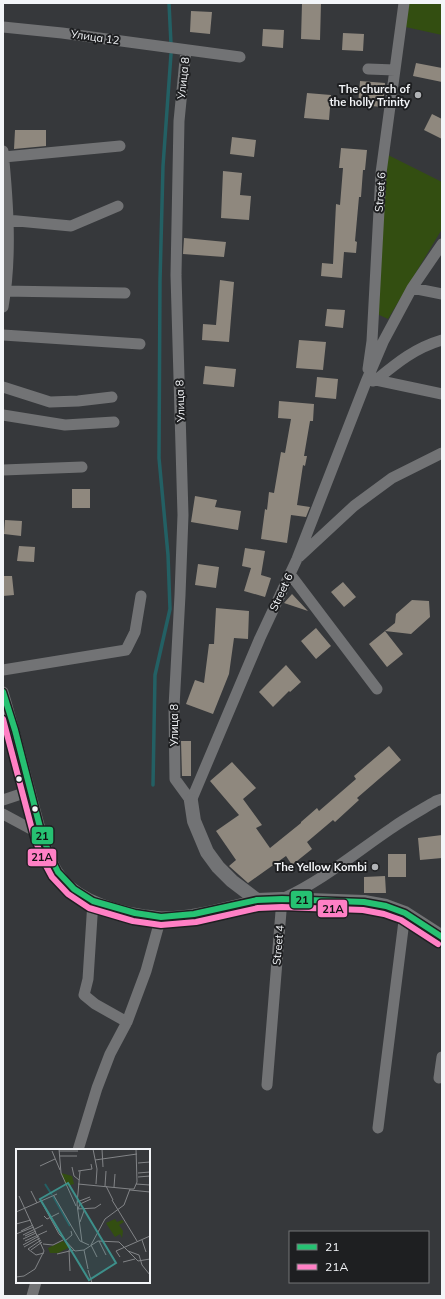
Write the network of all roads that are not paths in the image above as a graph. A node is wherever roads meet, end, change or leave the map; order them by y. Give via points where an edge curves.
1 (404, 3) edge
2 (3, 27) edge
3 (186, 50) junction
4 (240, 57) dead end
5 (368, 69) dead end
6 (395, 70) junction
7 (120, 146) dead end
8 (3, 154) edge
9 (118, 206) dead end
10 (7, 220) junction
11 (442, 244) edge
12 (412, 288) junction
13 (4, 291) edge
14 (125, 293) dead end
15 (442, 294) edge
16 (3, 307) edge
17 (3, 335) edge
18 (442, 340) edge
19 (140, 344) dead end
20 (371, 381) junction
21 (3, 387) edge
22 (442, 394) edge
23 (112, 397) dead end
24 (3, 416) edge
25 (114, 422) dead end
26 (442, 453) edge
27 (82, 467) dead end
28 (3, 470) edge
29 (297, 559) junction
30 (290, 574) junction
31 (141, 596) dead end
32 (3, 670) edge
33 (377, 689) dead end
34 (3, 692) edge
35 (30, 791) junction
36 (442, 799) edge
37 (3, 800) edge
38 (191, 801) junction
39 (3, 814) edge
40 (42, 835) junction
41 (282, 899) junction
42 (257, 900) junction
43 (93, 901) junction
44 (404, 913) junction
45 (161, 917) junction
46 (442, 937) edge
47 (127, 1022) junction
48 (442, 1057) edge
49 (439, 1078) dead end
50 (267, 1085) dead end
51 (378, 1128) dead end
52 (78, 1149) edge
53 (36, 1283) edge
54 (32, 1296) edge

1 - 6 street, Street 6
2 - 3 street, Улица 12
3 - 4 street, Улица 8
3 - 38 street, Улица 8 via 179,121 176,275 183,515 174,707 174,779
5 - 6 street
6 - 20 street, Street 6 via 381,173
7 - 8 street
8 - 10 street
9 - 10 street via 71,226
10 - 13 street
11 - 12 street, Street 6
12 - 15 street
12 - 20 street, Street 6 via 383,342
13 - 14 street
13 - 16 street
17 - 19 street
18 - 20 street via 402,359
20 - 22 street
20 - 29 street, Street 6
21 - 23 street via 50,402
24 - 25 street via 65,425
26 - 29 street via 392,478 354,506
27 - 28 street
29 - 30 street, Street 6
30 - 33 street
30 - 38 street, Street 6
31 - 32 street via 135,632 126,650
34 - 35 street
35 - 37 street
35 - 40 street
36 - 41 street via 393,827 298,892
38 - 42 street via 194,821 207,852 232,881
39 - 40 street
40 - 43 street via 58,872 74,889
41 - 42 street
41 - 44 street via 364,902
41 - 50 street, Street 4
42 - 45 street via 194,914
43 - 45 street via 134,913
43 - 47 street via 88,979 84,995 94,1004
44 - 46 street
44 - 51 street
45 - 47 street via 146,971
47 - 52 street via 110,1054
48 - 49 street
53 - 54 street

